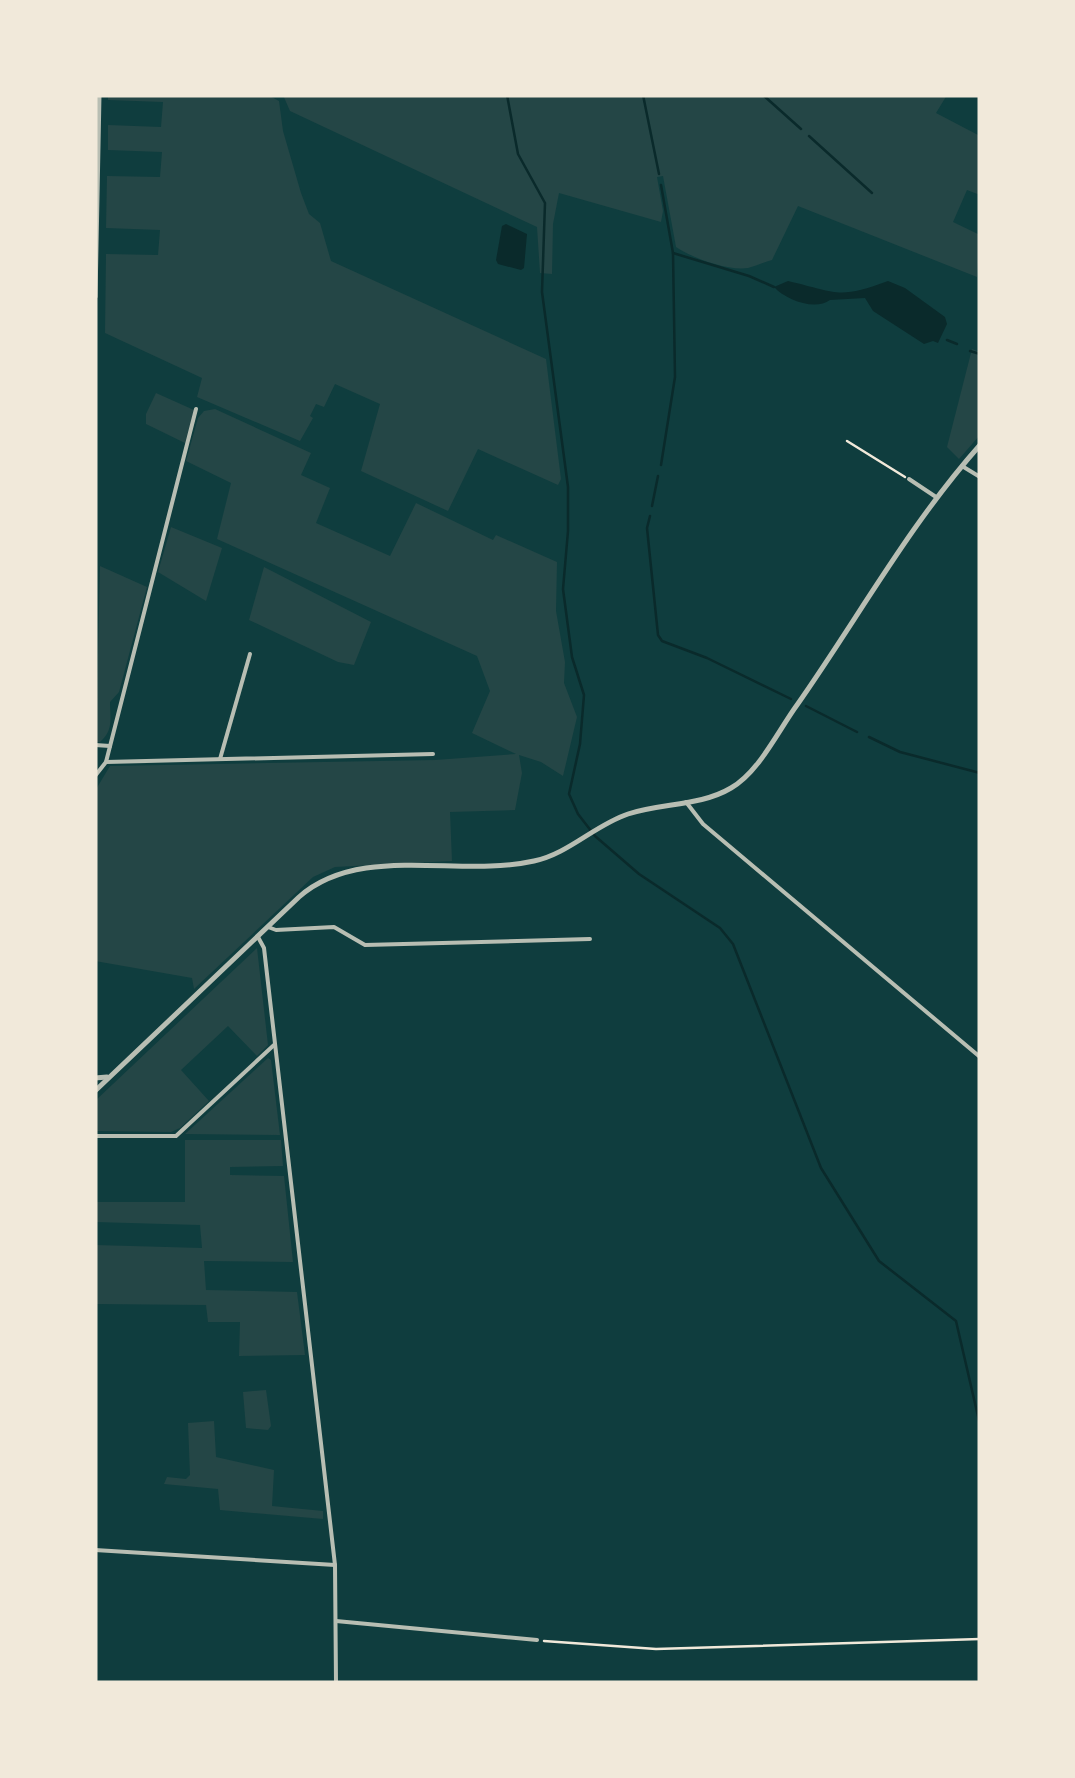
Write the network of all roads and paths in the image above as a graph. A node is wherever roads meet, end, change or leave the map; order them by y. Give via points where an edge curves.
1 (99, 95) edge
2 (95, 297) edge
3 (196, 408) dead end
4 (847, 441) dead end
5 (980, 445) edge
6 (962, 466) junction
7 (980, 477) edge
8 (909, 479) joint
9 (936, 498) junction
10 (250, 654) dead end
11 (95, 745) edge
12 (110, 746) junction
13 (433, 754) dead end
14 (220, 760) junction
15 (106, 762) junction
16 (95, 776) edge
17 (686, 802) junction
18 (268, 927) junction
19 (258, 936) junction
20 (590, 939) dead end
21 (274, 1045) junction
22 (980, 1057) edge
23 (108, 1077) junction
24 (95, 1078) edge
25 (97, 1088) edge
26 (95, 1136) edge
27 (95, 1550) edge
28 (334, 1565) junction
29 (336, 1621) junction
30 (980, 1639) edge
31 (538, 1640) joint
32 (336, 1683) edge

1 - 2 street
3 - 12 street
4 - 8 path
5 - 6 street
6 - 7 street
6 - 9 street
8 - 9 street
9 - 17 street via 749,772 730,789
10 - 14 street
11 - 12 street
12 - 15 street
13 - 14 street
14 - 15 street
15 - 16 street
17 - 18 street via 630,813 523,863 341,872 307,891
17 - 22 street via 703,824
18 - 19 street
18 - 20 street via 334,927 365,945
19 - 21 street
19 - 23 street
21 - 26 street via 176,1136
21 - 28 street
23 - 24 street
23 - 25 street
27 - 28 street
28 - 29 street
29 - 31 street
29 - 32 street
30 - 31 path via 656,1649

